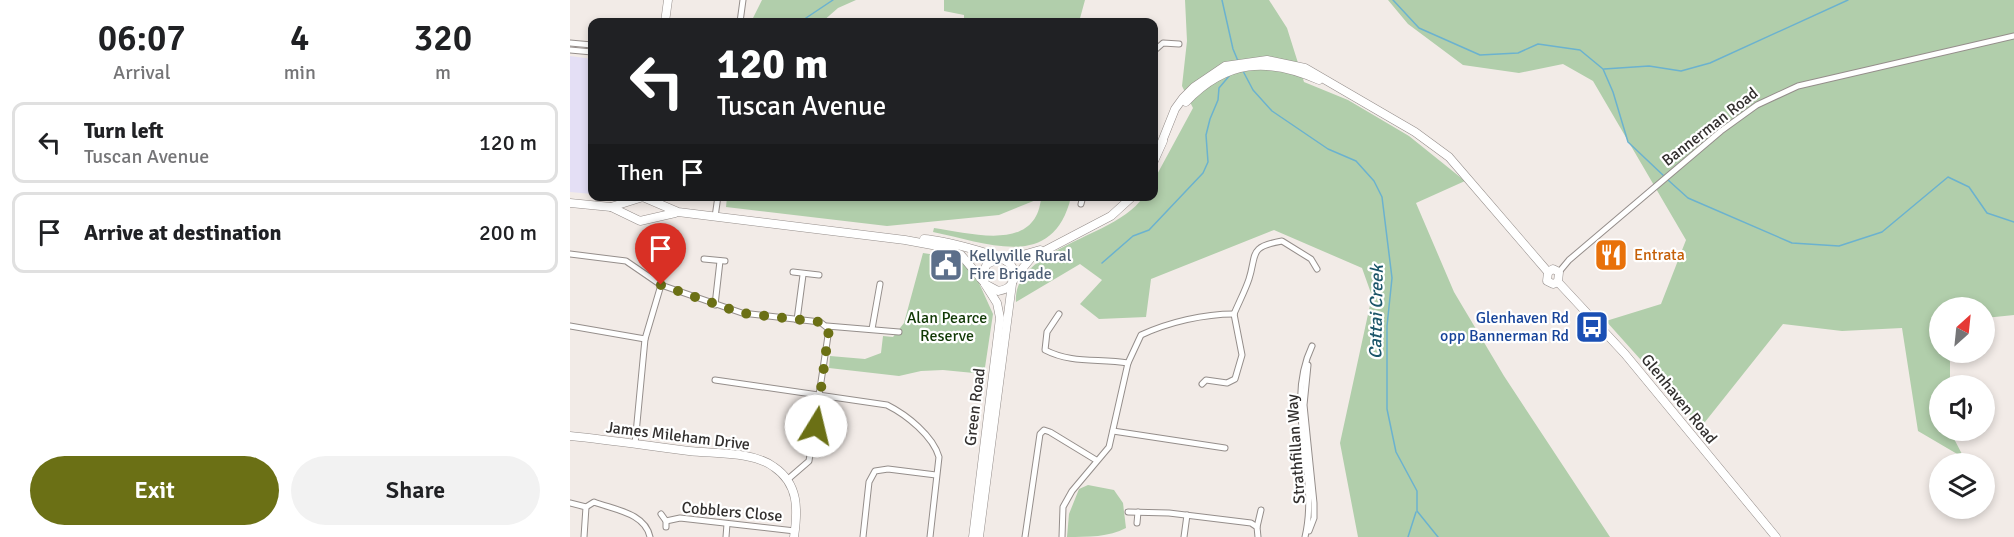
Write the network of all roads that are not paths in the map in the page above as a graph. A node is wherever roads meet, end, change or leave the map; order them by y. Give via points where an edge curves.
1 (668, 0) edge
2 (743, 0) edge
3 (666, 18) edge
4 (741, 18) edge
5 (2014, 36) edge
6 (570, 43) edge
7 (1179, 44) dead end
8 (588, 45) edge
9 (1158, 47) edge
10 (570, 50) edge
11 (588, 52) edge
12 (1158, 151) edge
13 (630, 201) edge
14 (633, 201) edge
15 (717, 201) edge
16 (1082, 201) edge
17 (1127, 201) edge
18 (652, 202) joint
19 (570, 203) edge
20 (1081, 204) dead end
21 (611, 207) junction
22 (678, 212) junction
23 (633, 217) junction
24 (715, 217) junction
25 (648, 220) junction
26 (905, 240) junction
27 (1047, 249) junction
28 (570, 254) edge
29 (704, 259) dead end
30 (1002, 260) junction
31 (1317, 269) dead end
32 (793, 272) dead end
33 (1548, 272) junction
34 (1559, 272) junction
35 (803, 275) junction
36 (819, 275) dead end
37 (984, 282) junction
38 (1012, 282) junction
39 (1558, 282) junction
40 (879, 284) dead end
41 (661, 285) junction
42 (715, 304) junction
43 (1059, 314) dead end
44 (1234, 314) junction
45 (796, 320) junction
46 (570, 326) edge
47 (827, 326) junction
48 (872, 329) junction
49 (899, 332) dead end
50 (645, 339) junction
51 (1312, 346) dead end
52 (1128, 363) junction
53 (715, 380) dead end
54 (1202, 384) dead end
55 (821, 396) junction
56 (1113, 431) junction
57 (570, 436) edge
58 (635, 444) junction
59 (1225, 448) dead end
60 (1096, 460) junction
61 (936, 475) junction
62 (787, 480) junction
63 (570, 503) edge
64 (586, 507) junction
65 (1261, 510) dead end
66 (1128, 512) dead end
67 (1138, 512) junction
68 (661, 514) dead end
69 (1187, 515) junction
70 (1137, 523) dead end
71 (727, 524) junction
72 (1257, 527) junction
73 (795, 534) edge
74 (584, 537) edge
75 (650, 537) edge
76 (726, 537) edge
77 (863, 537) edge
78 (930, 537) edge
79 (973, 537) edge
80 (979, 537) edge
81 (1025, 537) edge
82 (1062, 537) edge
83 (1184, 537) edge
84 (1258, 537) edge
85 (1306, 537) edge
86 (1776, 537) edge

1 - 3 main road
2 - 4 street
5 - 34 street, Bannerman Road via 1809,83 1770,98 1721,131
6 - 8 street
7 - 9 street via 1163,43
10 - 11 street
12 - 33 main road via 1179,104 1194,87 1225,66 1252,63 1285,67 1340,88 1449,157
13 - 21 main road
14 - 23 main road via 629,210
15 - 24 street
16 - 20 street
17 - 27 main road via 1106,220
18 - 22 main road
18 - 25 main road via 654,212
19 - 21 main road
21 - 23 main road
22 - 24 main road
22 - 25 main road
23 - 25 main road
24 - 26 main road
26 - 30 main road via 946,242
26 - 37 main road, Green Road via 953,250 969,262
27 - 30 main road
27 - 38 main road via 1031,258
28 - 41 street via 626,261
29 - 42 street via 723,261
30 - 37 main road via 985,265
30 - 38 main road via 1012,267
31 - 44 street via 1311,259 1281,241 1259,248 1251,260 1250,275
32 - 35 street
33 - 34 main road
33 - 39 main road via 1547,281
34 - 39 main road
35 - 36 street
35 - 45 street
37 - 38 main road via 998,291
37 - 79 main road, Green Road via 997,303 1000,318
38 - 80 main road, Green Road
39 - 86 main road, Glenhaven Road via 1625,354
40 - 48 street
41 - 42 street
41 - 50 street
42 - 45 street via 741,313
43 - 52 street via 1047,332 1045,350 1060,358
44 - 52 street via 1216,314 1150,330 1141,335
44 - 54 street via 1242,355 1235,379 1227,383 1206,380
45 - 47 street
46 - 50 street
47 - 48 street
47 - 55 street
48 - 49 street
50 - 58 street
51 - 85 street, Strathfillan Way via 1307,357 1304,405 1314,518
52 - 56 street
53 - 55 street
55 - 61 street via 887,405 900,411 936,448
55 - 62 street via 809,461
56 - 59 street
56 - 60 street via 1108,447
57 - 58 main road, James Mileham Drive
58 - 62 main road, James Mileham Drive via 759,459
60 - 81 street via 1050,432 1044,430 1040,434
60 - 82 street via 1063,507
61 - 77 street via 875,471 869,482
61 - 78 street
62 - 73 main road via 797,504
63 - 64 street
64 - 74 street
64 - 75 street via 594,502 641,519
65 - 72 street
66 - 67 street
67 - 69 street
67 - 70 street
68 - 71 street, Cobblers Close via 666,524 680,518
69 - 72 street
69 - 83 street
71 - 73 street, Cobblers Close
71 - 76 street
72 - 84 street

